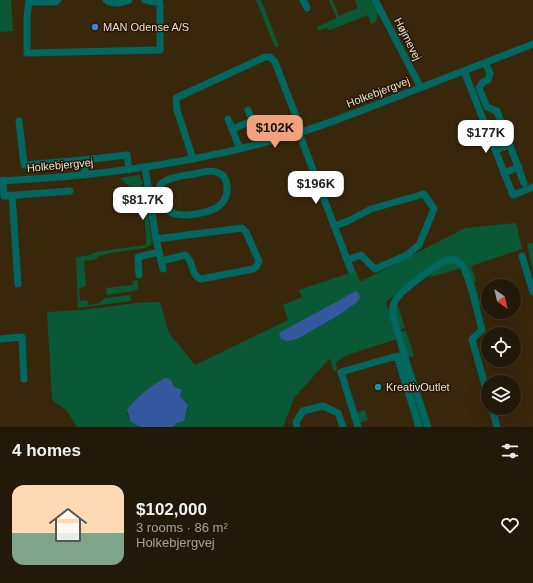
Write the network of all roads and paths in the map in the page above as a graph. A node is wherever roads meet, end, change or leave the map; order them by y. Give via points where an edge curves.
1 (58, 0) edge
2 (106, 0) edge
3 (129, 0) edge
4 (145, 0) edge
5 (303, 0) edge
6 (376, 0) edge
7 (29, 1) edge
8 (306, 8) dead end
9 (533, 44) edge
10 (485, 63) junction
11 (464, 71) junction
12 (421, 88) junction
13 (248, 110) dead end
14 (228, 120) dead end
15 (19, 121) dead end
16 (252, 121) junction
17 (503, 125) junction
18 (232, 129) junction
19 (256, 130) dead end
20 (487, 130) junction
21 (301, 132) junction
22 (510, 145) junction
23 (240, 149) junction
24 (495, 150) junction
25 (84, 160) junction
26 (193, 160) junction
27 (145, 167) junction
28 (519, 168) junction
29 (129, 170) junction
30 (504, 173) junction
31 (85, 175) junction
32 (1, 180) edge
33 (524, 182) dead end
34 (533, 187) edge
35 (70, 191) dead end
36 (160, 194) junction
37 (12, 195) junction
38 (149, 195) junction
39 (2, 196) edge
40 (334, 226) junction
41 (156, 239) junction
42 (158, 252) junction
43 (522, 256) dead end
44 (347, 260) junction
45 (161, 261) junction
46 (163, 269) dead end
47 (351, 270) dead end
48 (139, 275) dead end
49 (18, 284) dead end
50 (533, 292) edge
51 (0, 339) edge
52 (482, 375) edge
53 (24, 379) dead end
54 (494, 415) edge
55 (297, 427) edge
56 (343, 427) edge
57 (358, 427) edge
58 (419, 427) edge
59 (428, 427) edge
60 (497, 427) edge

1 - 7 street
2 - 3 street via 110,3 123,3
4 - 7 street via 160,3 160,50 27,53
5 - 8 street
6 - 12 street, Højmevej
9 - 10 street, Holkebjergvej
10 - 11 street, Holkebjergvej
10 - 17 street via 490,73 488,80 479,88 487,107 497,111
11 - 12 street, Holkebjergvej
11 - 20 street
12 - 21 street, Holkebjergvej
13 - 16 street
14 - 18 street
15 - 25 street via 24,165
16 - 18 street
16 - 19 street
17 - 20 street
17 - 22 street
18 - 23 street
20 - 24 street
21 - 23 street, Holkebjergvej
21 - 26 street via 275,62 270,57 265,57 176,98 177,110
21 - 40 street
22 - 24 street
22 - 28 street
23 - 26 street, Holkebjergvej
24 - 30 street
25 - 29 street via 127,155
25 - 31 street
26 - 27 street, Holkebjergvej
27 - 29 street, Holkebjergvej
27 - 38 street
28 - 30 street
28 - 33 street
29 - 31 street, Holkebjergvej
30 - 34 street via 513,195
31 - 32 street, Holkebjergvej
32 - 39 street
35 - 37 street
36 - 36 street via 168,210 174,214 185,215 214,209 221,204 226,198 226,181 216,172 205,172 167,180 160,185
36 - 38 street
37 - 39 street
37 - 49 street
38 - 41 street
40 - 44 street
40 - 44 street via 371,209 424,194 434,209 419,246 407,254 375,269 362,255
41 - 42 street
41 - 45 street via 242,228 259,261 253,269 201,279 195,275 185,255
42 - 45 street
42 - 48 street via 138,257
43 - 50 street
44 - 47 street
45 - 46 street
51 - 53 street via 22,337
52 - 59 street via 472,339 482,330 466,273 461,264 449,260 404,290 392,308 392,316
54 - 60 street
55 - 56 street via 296,422 303,412 323,406 338,413
57 - 58 street via 341,372 397,356

